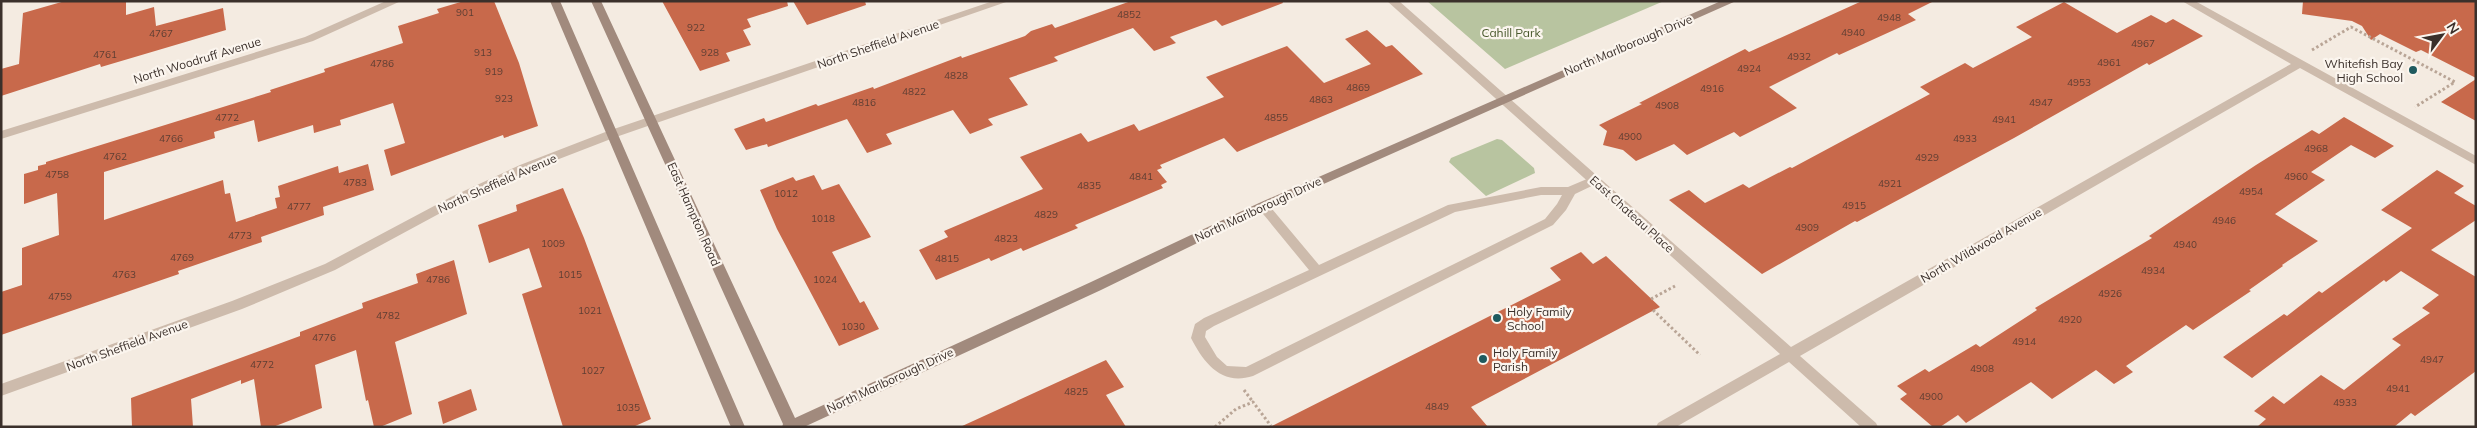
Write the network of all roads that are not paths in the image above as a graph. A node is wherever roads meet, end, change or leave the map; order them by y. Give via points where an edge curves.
1 (396, 1) edge
2 (555, 1) edge
3 (596, 1) edge
4 (1004, 1) edge
5 (1392, 1) edge
6 (1731, 1) edge
7 (2187, 1) edge
8 (2299, 64) junction
9 (1502, 100) junction
10 (652, 120) junction
11 (1, 134) edge
12 (612, 134) junction
13 (2476, 161) edge
14 (1594, 180) junction
15 (1570, 191) junction
16 (1263, 206) junction
17 (1317, 271) junction
18 (1789, 353) junction
19 (1, 390) edge
20 (1864, 425) edge
21 (790, 426) edge
22 (738, 427) edge
23 (1663, 427) edge

1 - 11 street, North Woodruff Avenue via 274,51
2 - 12 main road
3 - 10 main road, East Hampton Road
4 - 10 street, North Sheffield Avenue
5 - 9 street, East Chateau Place
6 - 9 main road, North Marlborough Drive
7 - 8 street
8 - 13 street
8 - 18 street, North Wildwood Avenue
9 - 14 street, East Chateau Place
9 - 16 main road, North Marlborough Drive
10 - 12 street, North Sheffield Avenue
10 - 21 main road, East Hampton Road
12 - 19 street, North Sheffield Avenue via 524,168 455,200 330,267 237,305
12 - 22 main road
14 - 15 street
14 - 18 street, East Chateau Place
15 - 17 street via 1541,191 1452,208
15 - 17 street via 1549,222 1248,372 1232,374 1221,370 1198,338 1200,328
16 - 17 street
16 - 21 main road, North Marlborough Drive
18 - 20 street, East Chateau Place
18 - 23 street, North Wildwood Avenue

